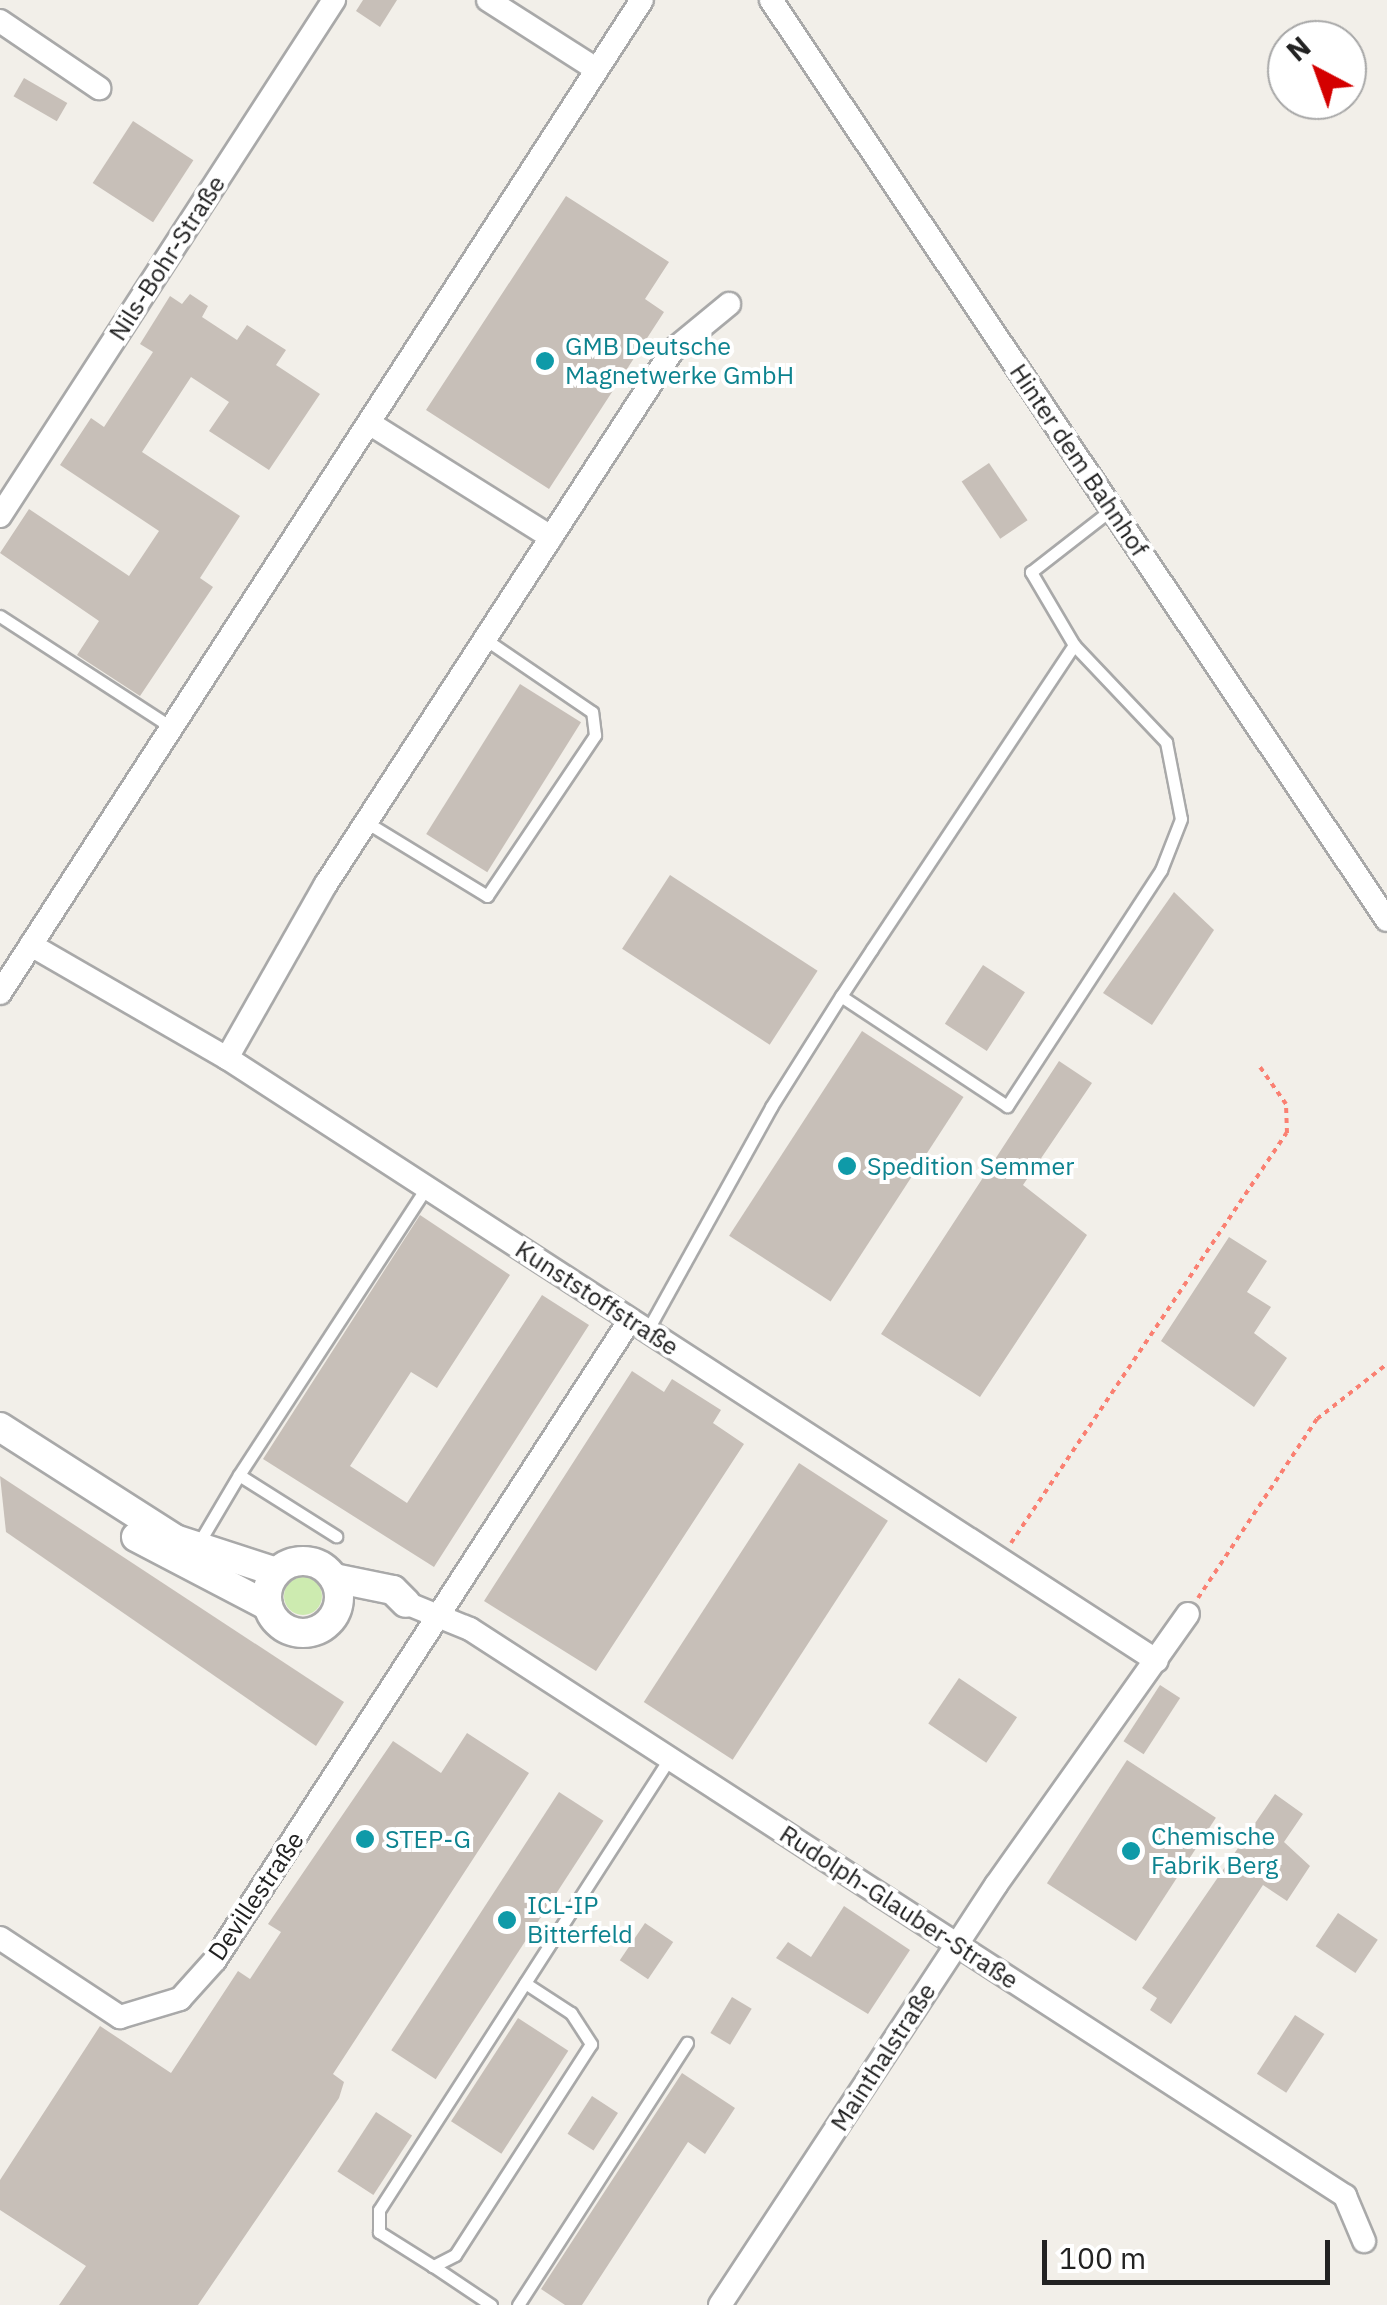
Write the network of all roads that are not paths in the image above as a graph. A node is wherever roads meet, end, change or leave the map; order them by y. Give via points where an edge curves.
1 (334, 0) edge
2 (488, 0) edge
3 (642, 0) edge
4 (771, 0) edge
5 (0, 21) edge
6 (596, 69) junction
7 (99, 88) dead end
8 (729, 304) dead end
9 (369, 423) junction
10 (1112, 509) junction
11 (0, 516) edge
12 (551, 537) junction
13 (0, 616) edge
14 (485, 639) junction
15 (1074, 645) junction
16 (171, 728) junction
17 (366, 822) junction
18 (1387, 920) edge
19 (31, 945) junction
20 (0, 993) edge
21 (841, 996) junction
22 (226, 1058) junction
23 (426, 1188) junction
24 (638, 1325) junction
25 (0, 1427) edge
26 (0, 1450) edge
27 (239, 1475) junction
28 (336, 1536) dead end
29 (195, 1550) junction
30 (276, 1572) junction
31 (334, 1578) junction
32 (406, 1603) junction
33 (268, 1606) junction
34 (336, 1611) junction
35 (1188, 1614) road end
36 (440, 1615) junction
37 (1157, 1661) junction
38 (670, 1759) junction
39 (0, 1938) edge
40 (957, 1945) junction
41 (526, 1982) junction
42 (687, 2043) dead end
43 (1364, 2241) dead end
44 (433, 2266) junction
45 (491, 2305) edge
46 (518, 2305) edge
47 (720, 2305) edge

1 - 11 street, Nils-Bohr-Straße
2 - 6 street
3 - 6 street
4 - 10 street, Hinter dem Bahnhof
5 - 7 street
6 - 9 street
8 - 12 street via 672,351
9 - 12 street
9 - 16 street
10 - 15 lane via 1031,572
10 - 18 street, Hinter dem Bahnhof
12 - 14 street
13 - 16 lane
14 - 17 street
14 - 17 lane via 592,712 596,734 487,896
15 - 21 lane
15 - 21 lane via 1166,742 1182,818 1161,870 1007,1106
16 - 19 street
17 - 22 street
19 - 20 street
19 - 22 street, Kunststoffstraße
21 - 24 lane
22 - 23 street, Kunststoffstraße
23 - 24 street, Kunststoffstraße
23 - 27 lane
24 - 36 street
24 - 37 street, Kunststoffstraße
25 - 29 street, Rudolph-Glauber-Straße
26 - 33 street, Rudolph-Glauber-Straße via 178,1564
27 - 28 lane
27 - 29 lane
29 - 30 street, Rudolph-Glauber-Straße
30 - 31 street, Rudolph-Glauber-Straße via 307,1560
30 - 33 street
31 - 32 street, Rudolph-Glauber-Straße via 393,1590
31 - 34 street
32 - 34 street, Rudolph-Glauber-Straße
32 - 36 street, Rudolph-Glauber-Straße
33 - 34 street, Rudolph-Glauber-Straße via 300,1633
35 - 37 street, Mainthalstraße
36 - 38 street, Rudolph-Glauber-Straße
36 - 39 street, Devillestraße via 215,1960 180,1999 120,2017
37 - 40 street, Mainthalstraße
38 - 40 street, Rudolph-Glauber-Straße
38 - 41 lane
40 - 43 street, Rudolph-Glauber-Straße via 1345,2196
40 - 47 street, Mainthalstraße
41 - 44 lane via 379,2210 378,2232
41 - 44 lane via 571,2013 592,2044 455,2255
42 - 46 lane
44 - 45 lane

